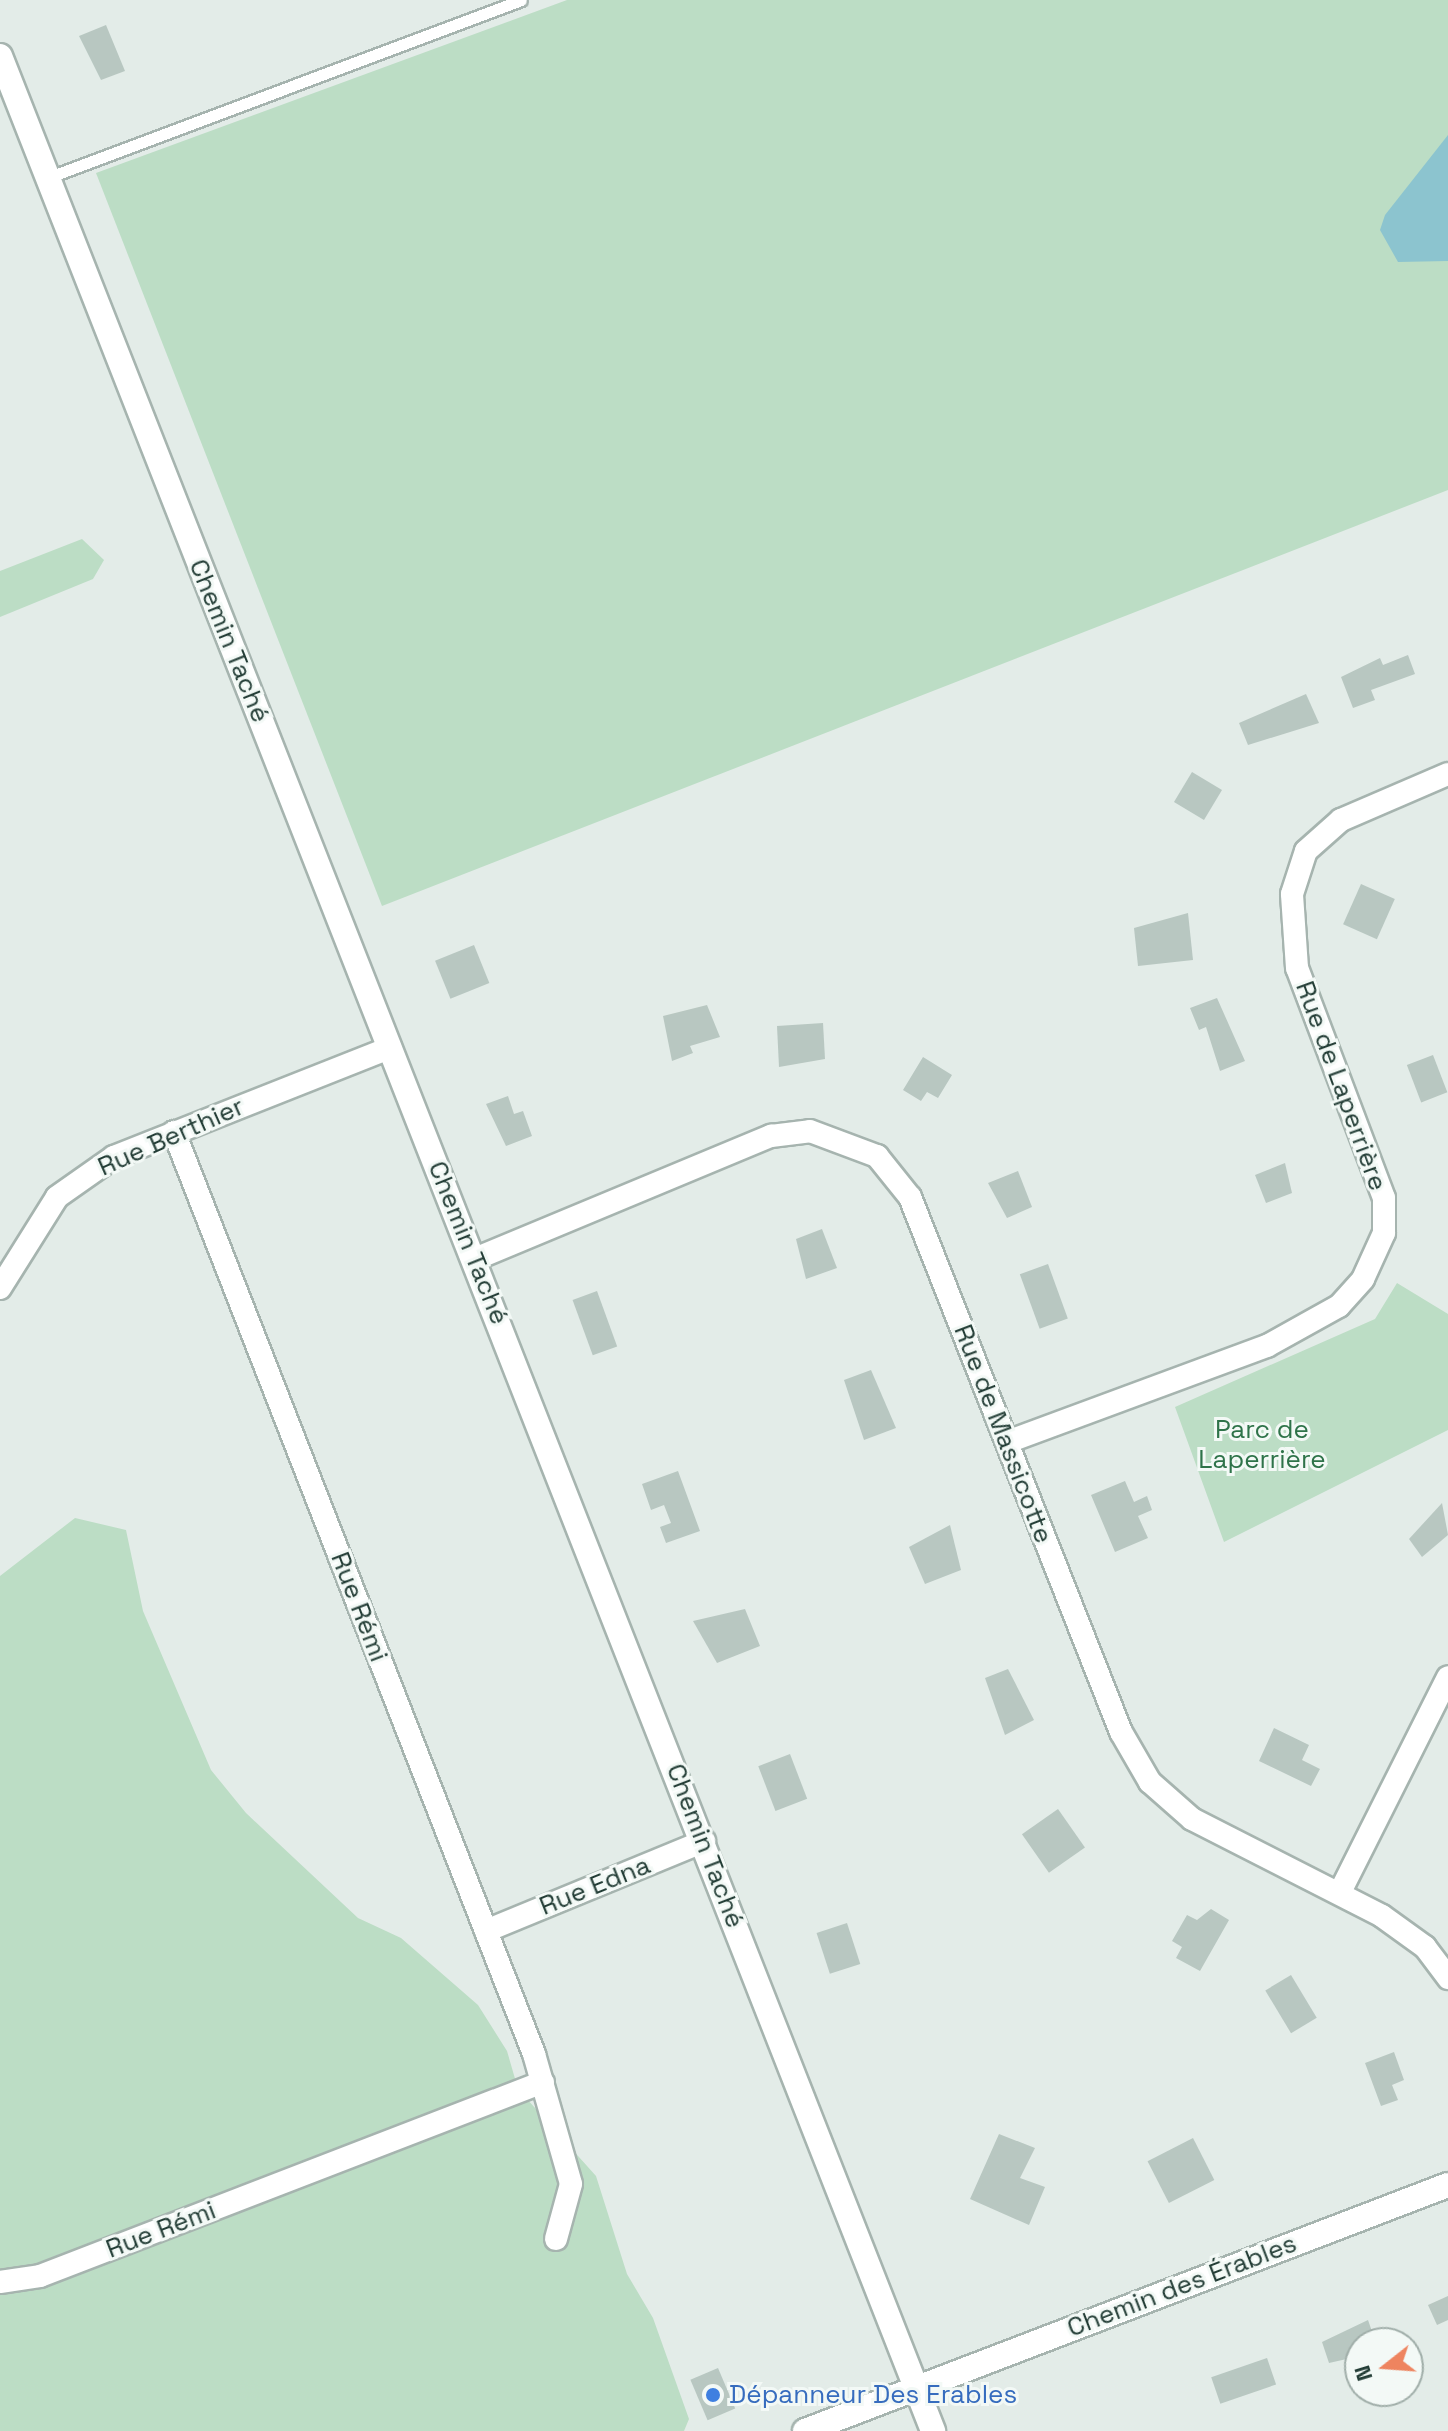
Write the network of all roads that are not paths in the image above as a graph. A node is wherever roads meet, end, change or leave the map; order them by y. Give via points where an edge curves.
1 (521, 0) edge
2 (0, 56) edge
3 (47, 178) junction
4 (1448, 774) edge
5 (390, 1048) junction
6 (174, 1132) junction
7 (475, 1259) junction
8 (0, 1288) edge
9 (1007, 1442) junction
10 (1448, 1677) edge
11 (704, 1841) junction
12 (1341, 1890) junction
13 (486, 1931) junction
14 (1448, 1978) edge
15 (543, 2082) junction
16 (1448, 2185) edge
17 (556, 2239) dead end
18 (0, 2282) edge
19 (916, 2387) junction
20 (805, 2431) edge
21 (933, 2431) edge

1 - 3 lane
2 - 3 street, Chemin Taché
3 - 5 street, Chemin Taché
4 - 9 street, Rue de Laperrière via 1341,820 1306,851 1292,894 1297,968 1384,1198 1384,1233 1363,1279 1339,1306 1267,1346
5 - 6 street, Rue Berthier
5 - 7 street, Chemin Taché
6 - 8 street, Rue Berthier via 114,1157 57,1197
6 - 13 street, Rue Rémi
7 - 9 street, Rue de Massicotte via 733,1148 810,1131 843,1137 877,1156 910,1197
7 - 11 street, Chemin Taché
9 - 12 street, Rue de Massicotte via 1121,1732 1150,1782 1192,1819
10 - 12 street
11 - 13 street, Rue Edna
11 - 19 street, Chemin Taché
12 - 14 street, Rue de Massicotte via 1425,1947
13 - 15 street, Rue Rémi
15 - 17 street, Rue Rémi via 571,2184
15 - 18 street, Rue Rémi via 40,2276
16 - 19 street, Chemin des Érables
19 - 20 street, Chemin des Érables
19 - 21 street, Chemin Taché

